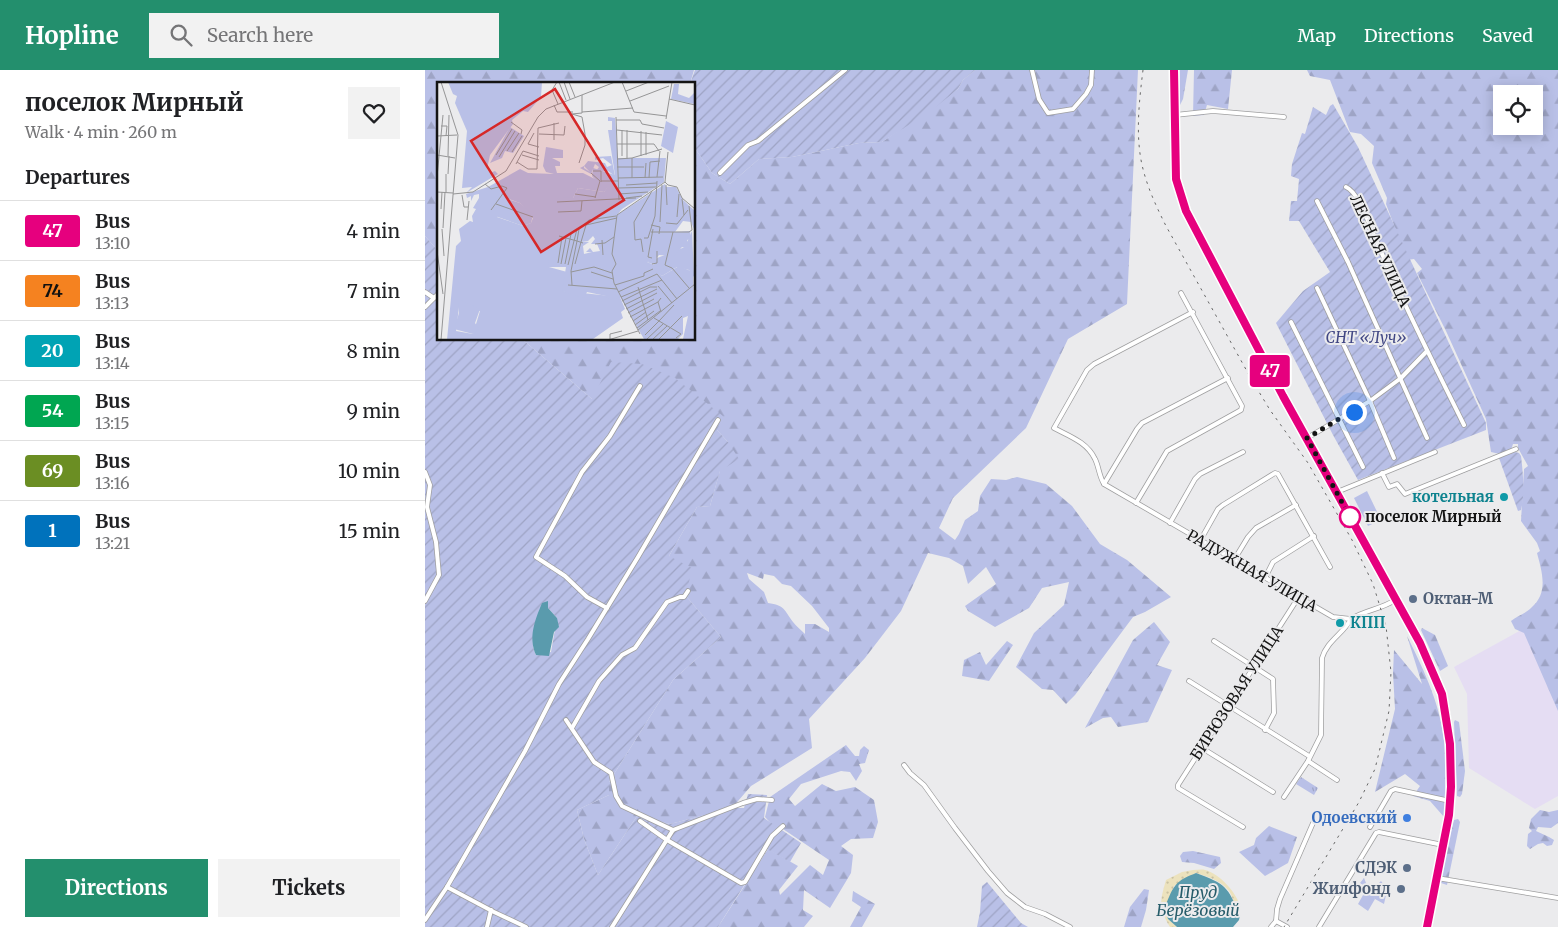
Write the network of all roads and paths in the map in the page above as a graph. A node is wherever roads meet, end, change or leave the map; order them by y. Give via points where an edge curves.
1 (845, 70) edge
2 (1033, 70) edge
3 (1092, 70) edge
4 (1174, 70) edge
5 (1175, 114) junction
6 (1284, 117) dead end
7 (720, 174) dead end
8 (1346, 187) dead end
9 (1317, 201) dead end
10 (1317, 288) dead end
11 (425, 292) edge
12 (1181, 293) dead end
13 (437, 295) edge
14 (434, 298) junction
15 (425, 307) edge
16 (1193, 312) junction
17 (1291, 322) dead end
18 (1427, 351) junction
19 (1228, 378) junction
20 (1401, 378) junction
21 (640, 386) dead end
22 (1370, 401) junction
23 (1339, 419) junction
24 (718, 420) dead end
25 (1463, 425) dead end
26 (1307, 438) junction
27 (1427, 438) dead end
28 (1516, 450) dead end
29 (1243, 452) dead end
30 (1435, 452) dead end
31 (1393, 458) dead end
32 (1363, 467) dead end
33 (425, 472) edge
34 (1383, 473) junction
35 (1105, 484) junction
36 (1337, 492) junction
37 (1136, 503) junction
38 (1296, 505) junction
39 (1170, 523) junction
40 (1314, 536) junction
41 (1200, 541) junction
42 (1234, 560) junction
43 (1330, 567) dead end
44 (1265, 578) junction
45 (688, 591) dead end
46 (1298, 598) junction
47 (1395, 600) junction
48 (425, 601) edge
49 (607, 608) junction
50 (1351, 619) junction
51 (1214, 641) dead end
52 (1255, 666) junction
53 (1189, 681) dead end
54 (1229, 706) junction
55 (567, 720) dead end
56 (572, 728) junction
57 (1265, 730) junction
58 (1202, 748) junction
59 (1308, 758) junction
60 (904, 765) dead end
61 (1337, 780) dead end
62 (1273, 792) dead end
63 (1284, 797) dead end
64 (772, 800) dead end
65 (1450, 800) junction
66 (640, 822) dead end
67 (1313, 823) dead end
68 (783, 826) dead end
69 (1370, 827) dead end
70 (1243, 828) dead end
71 (673, 830) junction
72 (667, 840) junction
73 (1443, 845) junction
74 (1437, 878) junction
75 (447, 887) junction
76 (1558, 898) edge
77 (491, 910) junction
78 (425, 920) edge
79 (1276, 921) junction
80 (487, 927) edge
81 (527, 927) edge
82 (612, 927) edge
83 (1070, 927) edge
84 (1271, 927) edge
85 (1287, 927) edge
86 (1319, 927) edge
87 (1427, 927) edge

1 - 7 street via 758,141 748,145
2 - 3 street via 1039,99 1048,113 1073,109 1091,86
4 - 5 street
5 - 6 street via 1213,111
5 - 26 street via 1176,179 1181,198 1198,236
8 - 18 street, ЛЕСНАЯ УЛИЦА via 1351,189 1364,212
9 - 20 street
10 - 22 street
11 - 14 street
12 - 16 street
13 - 14 street
14 - 15 street
16 - 19 street
16 - 35 street via 1094,364 1087,370 1054,428 1089,449
17 - 23 street
18 - 20 street
18 - 25 street, ЛЕСНАЯ УЛИЦА
19 - 35 street via 1143,423
19 - 37 street via 1243,406 1241,410 1167,451
20 - 22 street
20 - 27 street
21 - 49 street via 610,436 581,472 536,557 565,576 587,597
22 - 23 street
22 - 31 street
23 - 26 street
23 - 32 street
24 - 49 street
26 - 36 street
28 - 34 street via 1405,494 1397,484 1389,487
29 - 39 street via 1200,474
30 - 34 street
33 - 48 street via 430,485 427,507 436,542 439,575
34 - 36 street
35 - 37 street, РАДУЖНАЯ УЛИЦА
36 - 47 street
37 - 39 street, РАДУЖНАЯ УЛИЦА
38 - 40 street
38 - 41 street via 1275,473 1223,505
38 - 42 street via 1256,528
39 - 41 street, РАДУЖНАЯ УЛИЦА
40 - 43 street
40 - 44 street via 1273,562
41 - 42 street, РАДУЖНАЯ УЛИЦА
42 - 44 street, РАДУЖНАЯ УЛИЦА
44 - 46 street, РАДУЖНАЯ УЛИЦА
45 - 56 street via 684,597 667,602 635,648 622,655 599,681
46 - 50 street, РАДУЖНАЯ УЛИЦА via 1333,617
46 - 52 street, БИРЮЗОВАЯ УЛИЦА
47 - 50 street
47 - 65 street via 1420,643 1442,694 1450,744
49 - 75 street via 559,684 525,751
50 - 59 street via 1327,646 1322,658 1322,729
51 - 52 street
52 - 54 street, БИРЮЗОВАЯ УЛИЦА
52 - 57 street via 1273,679 1273,712
53 - 54 street
54 - 57 street
54 - 58 street, БИРЮЗОВАЯ УЛИЦА
55 - 56 street
56 - 71 street via 594,762 611,773 616,796 622,806
57 - 59 street
58 - 62 street
58 - 70 street, БИРЮЗОВАЯ УЛИЦА via 1179,788
59 - 61 street
59 - 63 street
60 - 83 street via 924,785 1007,893 1025,907
64 - 71 street via 757,799 743,803
65 - 69 street via 1395,789
65 - 73 street
66 - 72 street
67 - 79 street via 1280,899
68 - 72 street via 772,836 745,882 741,883
71 - 72 street
72 - 82 street
73 - 74 street
73 - 86 street via 1376,833
74 - 76 street
74 - 87 street
75 - 77 street
75 - 78 street
77 - 80 street
77 - 81 street
79 - 84 street
79 - 85 street

